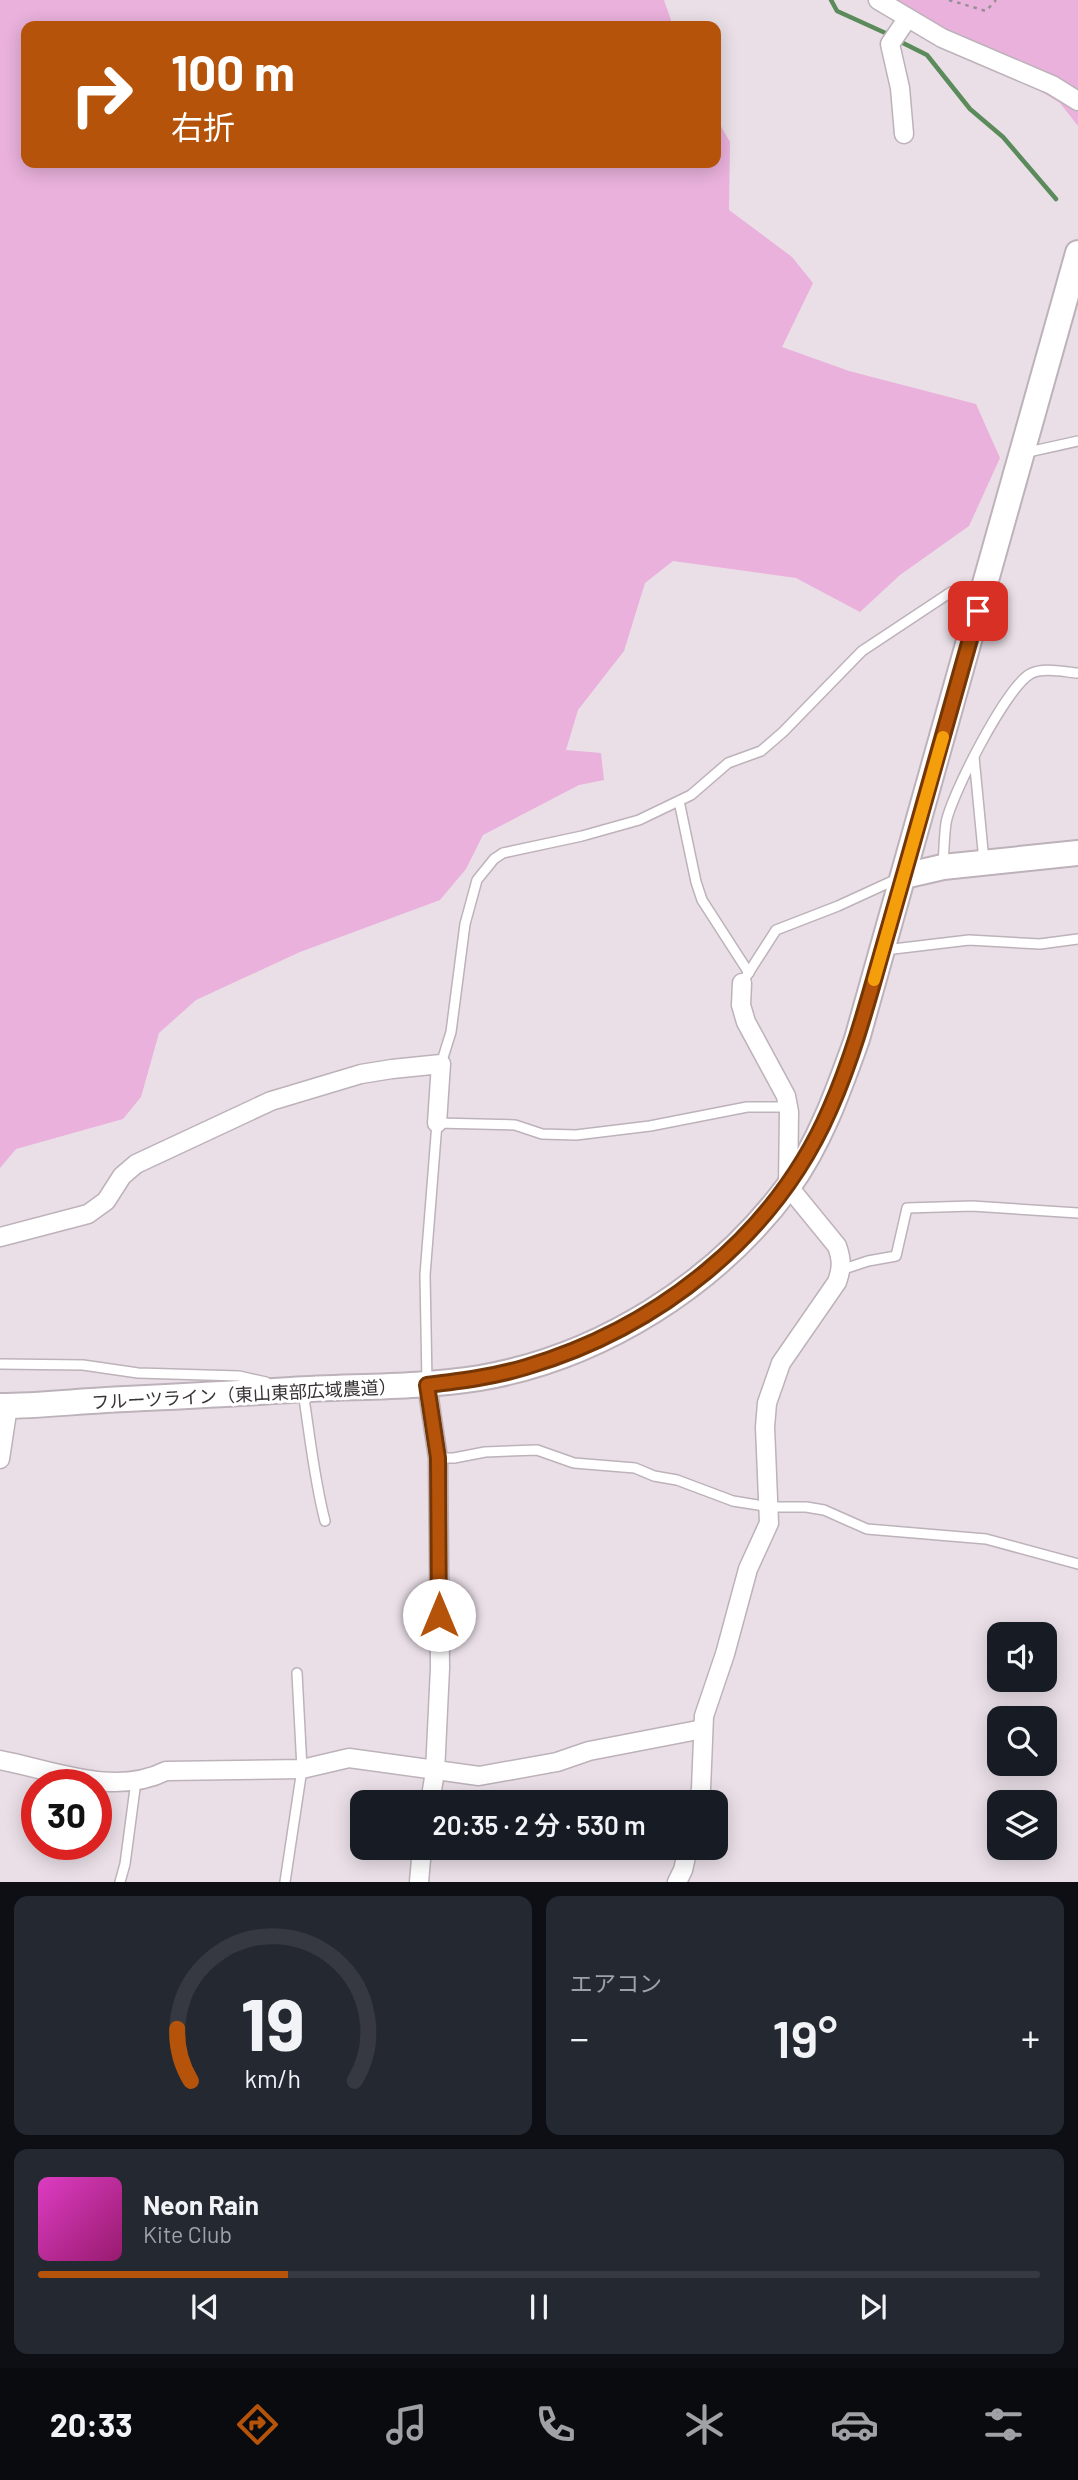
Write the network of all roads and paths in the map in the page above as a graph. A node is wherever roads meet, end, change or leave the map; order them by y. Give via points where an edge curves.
1 (878, 0) edge
2 (949, 0) edge
3 (996, 0) edge
4 (966, 2) edge
5 (904, 22) junction
6 (1078, 101) edge
7 (904, 134) dead end
8 (1078, 253) edge
9 (1078, 441) edge
10 (1022, 453) junction
11 (951, 592) dead end
12 (1078, 673) edge
13 (974, 755) junction
14 (679, 801) junction
15 (1078, 853) edge
16 (985, 863) junction
17 (943, 867) junction
18 (904, 876) junction
19 (1078, 939) edge
20 (882, 951) junction
21 (746, 978) junction
22 (441, 1064) junction
23 (788, 1107) junction
24 (437, 1123) junction
25 (788, 1186) junction
26 (1078, 1213) edge
27 (0, 1237) edge
28 (841, 1270) junction
29 (0, 1364) edge
30 (427, 1385) junction
31 (302, 1389) junction
32 (274, 1391) junction
33 (4, 1406) edge
34 (438, 1458) junction
35 (0, 1459) edge
36 (770, 1507) junction
37 (325, 1521) dead end
38 (1078, 1564) edge
39 (297, 1673) dead end
40 (703, 1730) junction
41 (0, 1760) edge
42 (302, 1769) junction
43 (435, 1772) junction
44 (136, 1781) junction
45 (432, 1790) edge
46 (702, 1790) edge
47 (421, 1860) edge
48 (684, 1860) edge
49 (120, 1881) edge
50 (285, 1881) edge
51 (419, 1881) edge
52 (677, 1881) edge

1 - 5 street
2 - 4 path
3 - 4 path via 986,11
5 - 6 street via 1052,85
5 - 7 street via 890,44
8 - 10 street, フルーツライン（東山東部広域農道）
9 - 10 lane
10 - 18 street, フルーツライン（東山東部広域農道）
11 - 14 lane via 862,651 761,751 728,762
12 - 13 lane via 1039,671 1024,679
13 - 16 lane
13 - 17 lane via 946,824
14 - 21 lane via 702,900
14 - 22 lane via 639,820 494,859 477,880 465,924 451,1032
15 - 16 street
16 - 17 street
17 - 18 street
18 - 20 street, フルーツライン（東山東部広域農道）
18 - 21 lane via 776,930
19 - 20 lane via 1040,944 969,940
20 - 25 street, フルーツライン（東山東部広域農道） via 845,1073 818,1135
21 - 23 street via 741,1004
22 - 24 street
22 - 27 street via 361,1074 271,1101 136,1164 106,1201 88,1214
23 - 24 lane via 747,1107 576,1135 542,1134 515,1125
23 - 25 street
24 - 30 lane via 425,1275
25 - 28 street via 836,1246
25 - 30 street, フルーツライン（東山東部広域農道） via 722,1259 625,1327 524,1368
26 - 28 lane via 972,1206 907,1208 896,1256
28 - 36 street via 781,1363 767,1403 765,1465
29 - 32 lane via 239,1376 269,1383
30 - 31 street, フルーツライン（東山東部広域農道）
30 - 34 street
31 - 32 street, フルーツライン（東山東部広域農道）
31 - 37 lane
32 - 33 street, フルーツライン（東山東部広域農道）
33 - 35 street
34 - 36 lane via 537,1450 573,1463 635,1468 733,1501
34 - 43 street via 440,1668
36 - 38 lane via 824,1510 878,1532 986,1539
36 - 40 street via 769,1523 748,1569
39 - 42 lane
40 - 43 street via 479,1776
40 - 46 street
41 - 44 street via 96,1782
42 - 43 street via 349,1758
42 - 44 street via 166,1772
42 - 50 lane
43 - 45 street
44 - 49 lane
47 - 51 street
48 - 52 street

